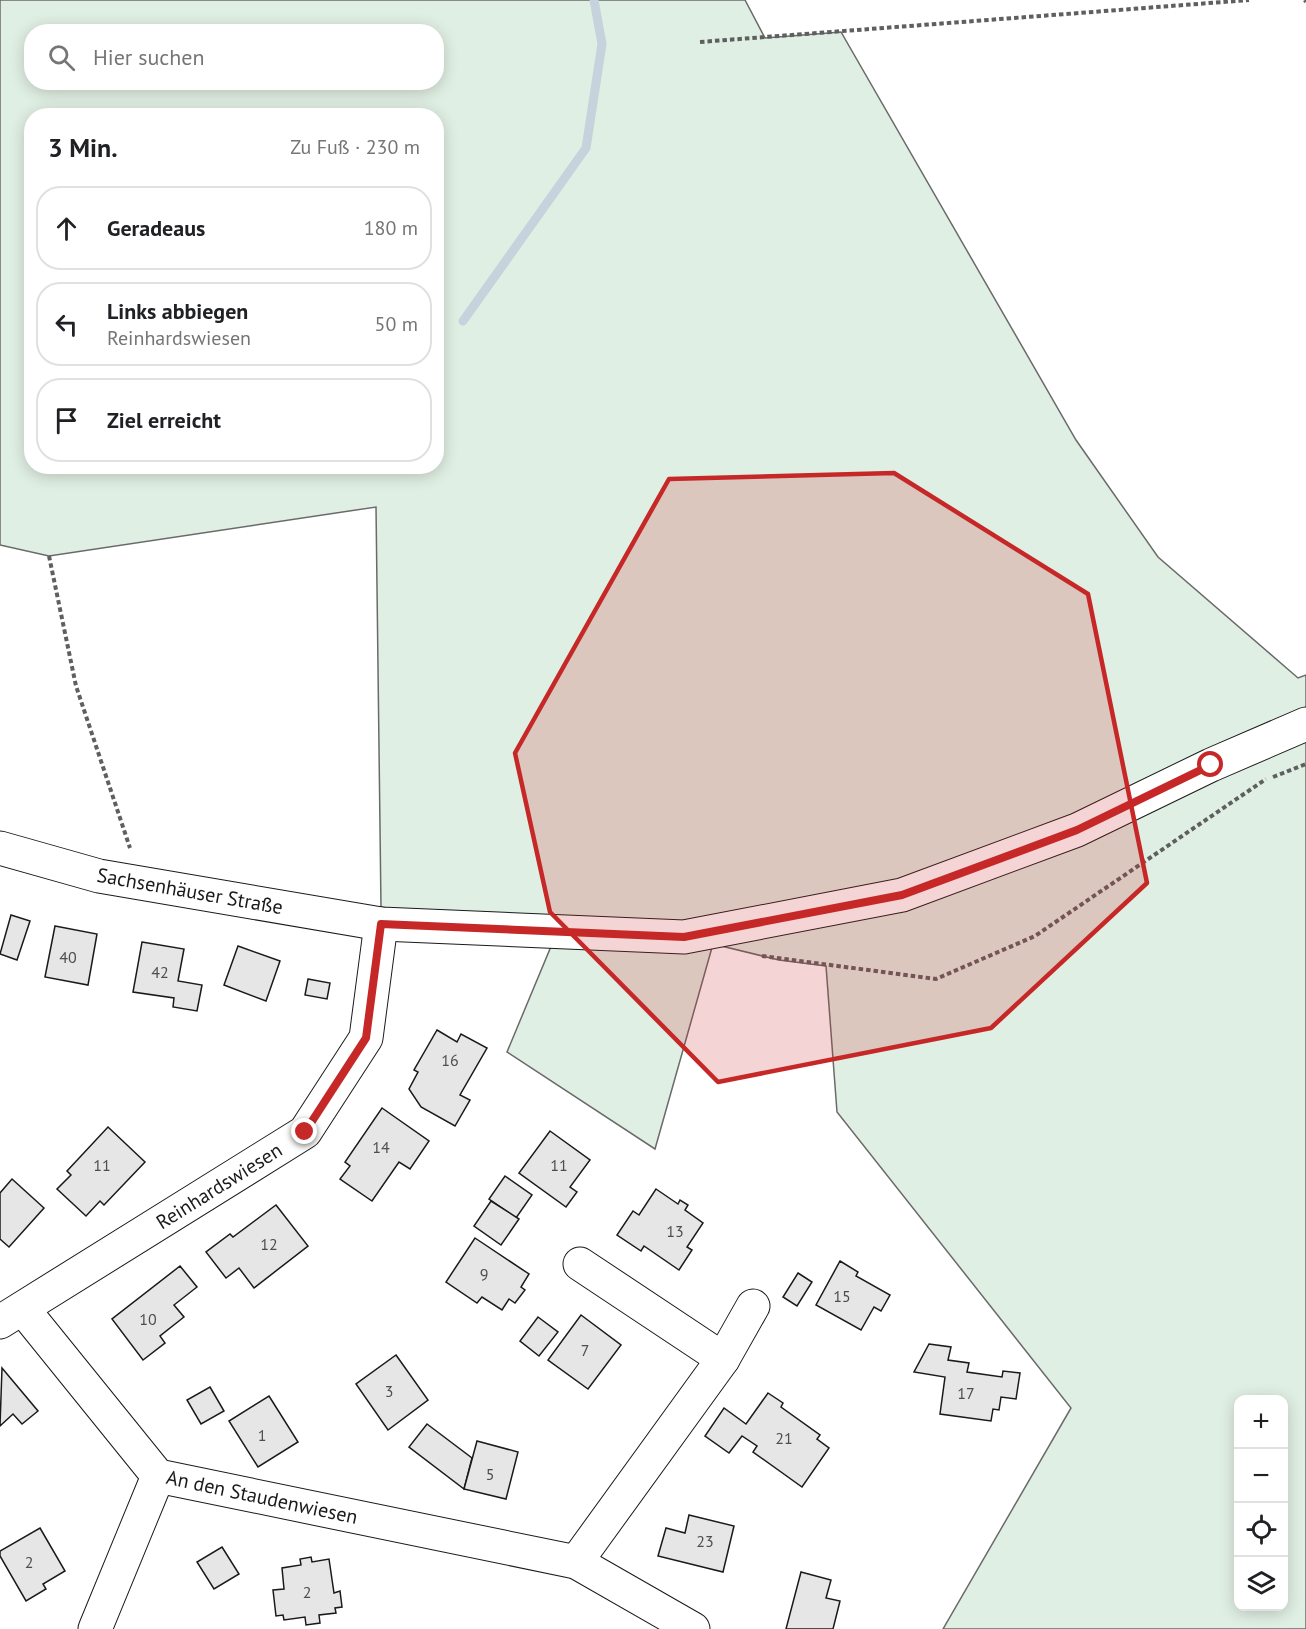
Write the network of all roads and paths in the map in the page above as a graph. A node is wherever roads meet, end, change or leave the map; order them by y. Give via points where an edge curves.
1 (1249, 0) edge
2 (700, 42) dead end
3 (49, 556) dead end
4 (1306, 724) edge
5 (1306, 764) edge
6 (0, 848) edge
7 (142, 883) junction
8 (381, 924) junction
9 (779, 960) dead end
10 (580, 1264) dead end
11 (753, 1306) dead end
12 (12, 1316) edge
13 (723, 1359) junction
14 (158, 1476) junction
15 (576, 1562) junction
16 (95, 1629) edge
17 (693, 1629) edge

1 - 2 path
3 - 7 path via 76,686
4 - 8 street, Sachsenhäuser Straße via 1077,830 902,895 684,937
5 - 9 path via 1266,779 1035,936 936,979
6 - 7 street, Sachsenhäuser Straße via 99,876
7 - 8 street, Sachsenhäuser Straße
8 - 12 street, Reinhardswiesen via 366,1038 305,1132
10 - 13 street
11 - 13 street
12 - 14 street, An den Staudenwiesen
13 - 15 street
14 - 15 street, An den Staudenwiesen
14 - 16 street
15 - 17 street, An den Staudenwiesen

